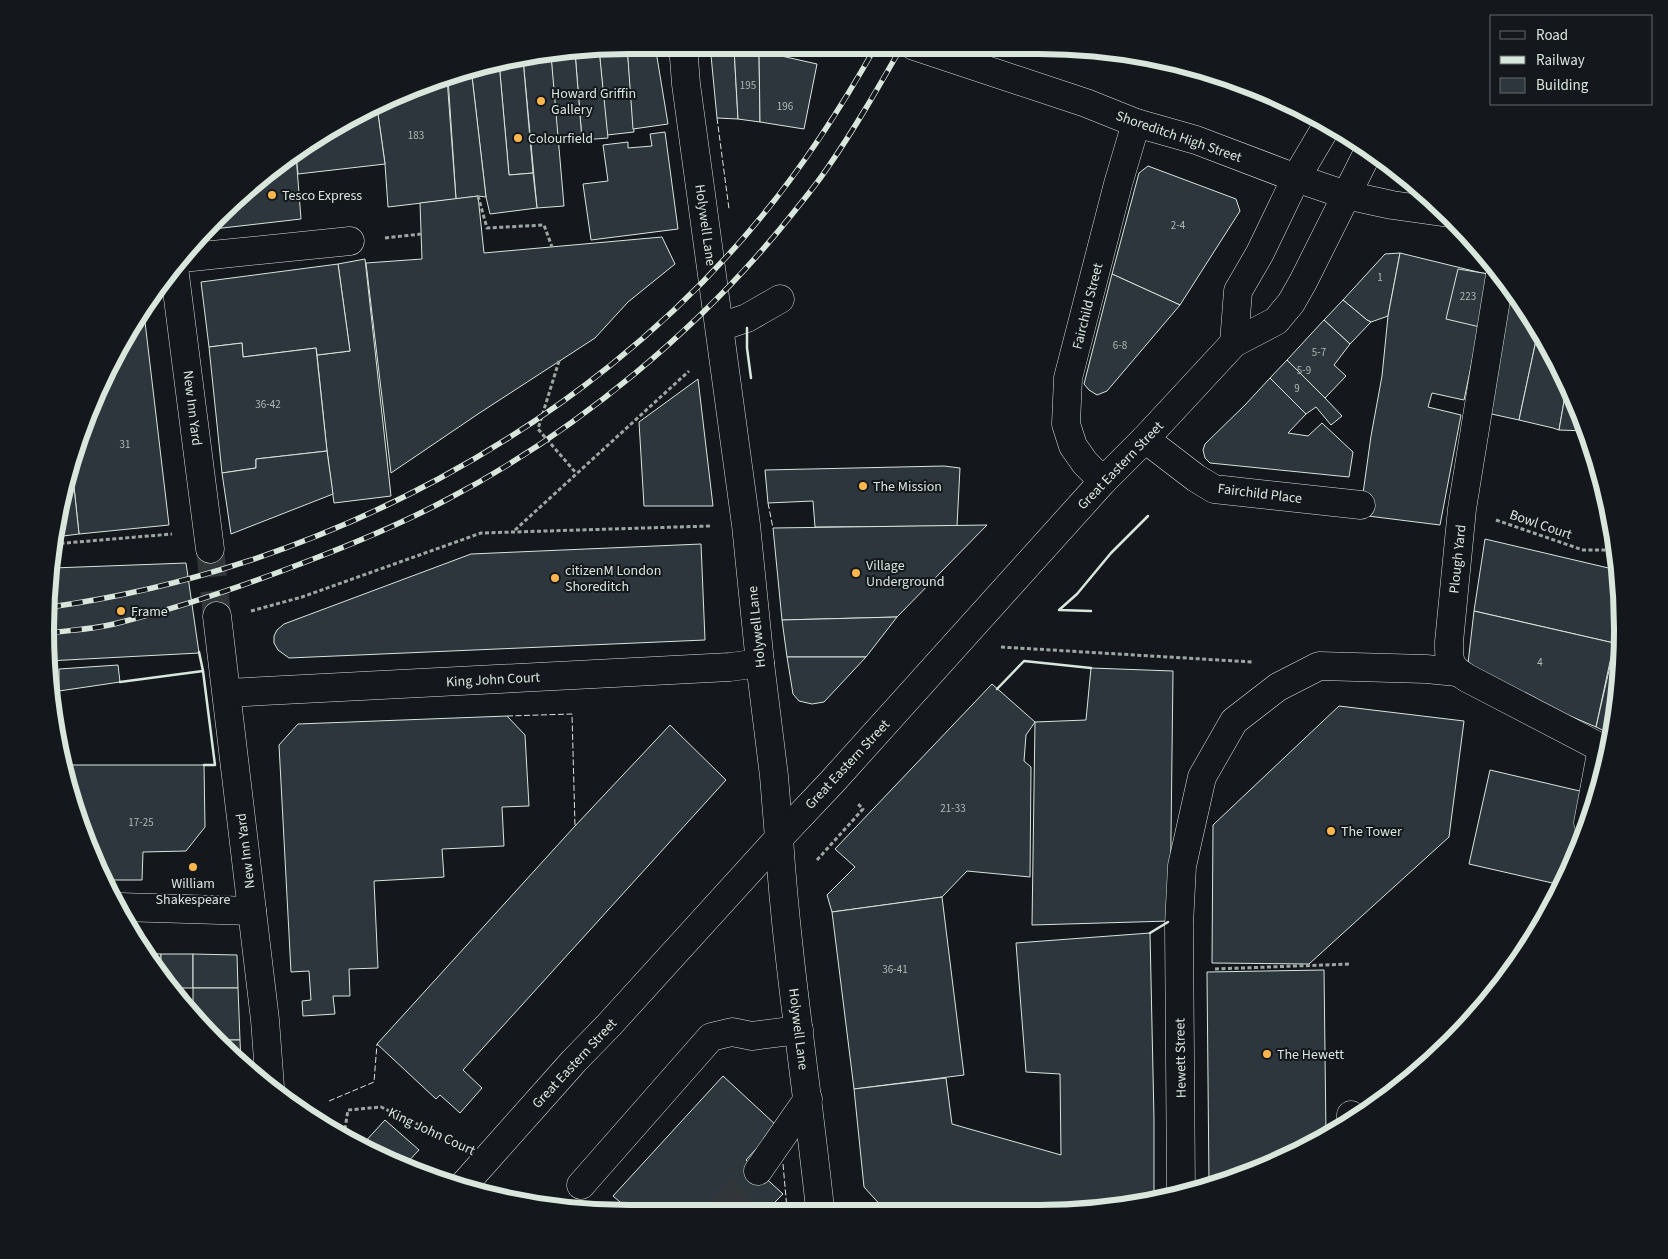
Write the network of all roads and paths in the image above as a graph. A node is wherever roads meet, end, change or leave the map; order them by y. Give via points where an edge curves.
1 (684, 54) edge
2 (938, 54) edge
3 (1136, 123) junction
4 (1324, 130) edge
5 (1366, 156) edge
6 (1296, 178) junction
7 (1346, 195) junction
8 (478, 196) dead end
9 (1434, 211) edge
10 (482, 228) dead end
11 (487, 228) junction
12 (350, 242) dead end
13 (552, 247) dead end
14 (191, 257) edge
15 (175, 276) edge
16 (1499, 284) edge
17 (780, 299) dead end
18 (720, 327) junction
19 (1234, 342) junction
20 (560, 361) dead end
21 (693, 367) dead end
22 (1146, 439) junction
23 (576, 473) junction
24 (1103, 481) junction
25 (1361, 505) dead end
26 (1462, 509) junction
27 (715, 526) dead end
28 (514, 531) junction
29 (161, 535) dead end
30 (61, 543) edge
31 (210, 549) tunnel mouth
32 (1608, 550) edge
33 (217, 618) joint
34 (956, 645) junction
35 (1260, 662) dead end
36 (760, 663) junction
37 (1457, 672) junction
38 (226, 693) junction
39 (1602, 749) edge
40 (857, 803) dead end
41 (779, 838) junction
42 (820, 856) dead end
43 (126, 907) edge
44 (252, 911) junction
45 (1350, 964) dead end
46 (1179, 970) junction
47 (799, 1030) junction
48 (269, 1078) edge
49 (808, 1099) junction
50 (345, 1130) edge
51 (488, 1157) junction
52 (758, 1171) tunnel mouth
53 (467, 1182) edge
54 (581, 1185) dead end
55 (1181, 1188) edge
56 (820, 1205) edge

1 - 18 main road, Holywell Lane
2 - 3 main road, Shoreditch High Street
3 - 6 main road, Shoreditch High Street via 1196,140
3 - 24 main road, Fairchild Street via 1068,378 1066,424 1073,446
4 - 6 main road
5 - 7 main road, Great Eastern Street
6 - 7 main road, Shoreditch High Street
6 - 19 main road via 1238,291
7 - 9 main road, Shoreditch High Street
7 - 19 main road, Great Eastern Street via 1291,303 1276,321
8 - 11 path
10 - 11 path
11 - 13 path via 544,225
12 - 14 main road
15 - 31 main road, New Inn Yard
16 - 26 main road, Plough Yard
17 - 18 main road via 747,318
18 - 36 main road, Holywell Lane
19 - 22 main road, Great Eastern Street
20 - 23 path via 538,429
21 - 23 path
22 - 24 main road, Great Eastern Street
22 - 25 main road, Fairchild Place via 1214,489
23 - 28 path
24 - 34 main road, Great Eastern Street
26 - 32 path, Bowl Court via 1582,550
26 - 37 main road, Plough Yard via 1449,642 1449,663
27 - 28 path
28 - 33 path via 481,533 302,597
29 - 30 path
33 - 38 main road, New Inn Yard
34 - 35 path
34 - 41 main road, Great Eastern Street
36 - 38 main road, King John Court
36 - 41 main road, Holywell Lane
37 - 39 main road via 1573,741
37 - 46 main road, Hewett Street via 1319,666 1278,687 1234,721 1202,777 1182,866
38 - 44 main road, New Inn Yard
40 - 42 path via 863,809
41 - 47 main road, Holywell Lane via 783,902
41 - 51 main road, Great Eastern Street
43 - 44 main road
44 - 48 main road, New Inn Yard
45 - 46 path
46 - 55 main road, Hewett Street
47 - 49 main road, Holywell Lane
47 - 54 main road via 752,1036 732,1032 711,1037
49 - 52 main road
49 - 56 main road, Holywell Lane
50 - 51 path, King John Court via 348,1110 381,1107
51 - 53 main road, Great Eastern Street

